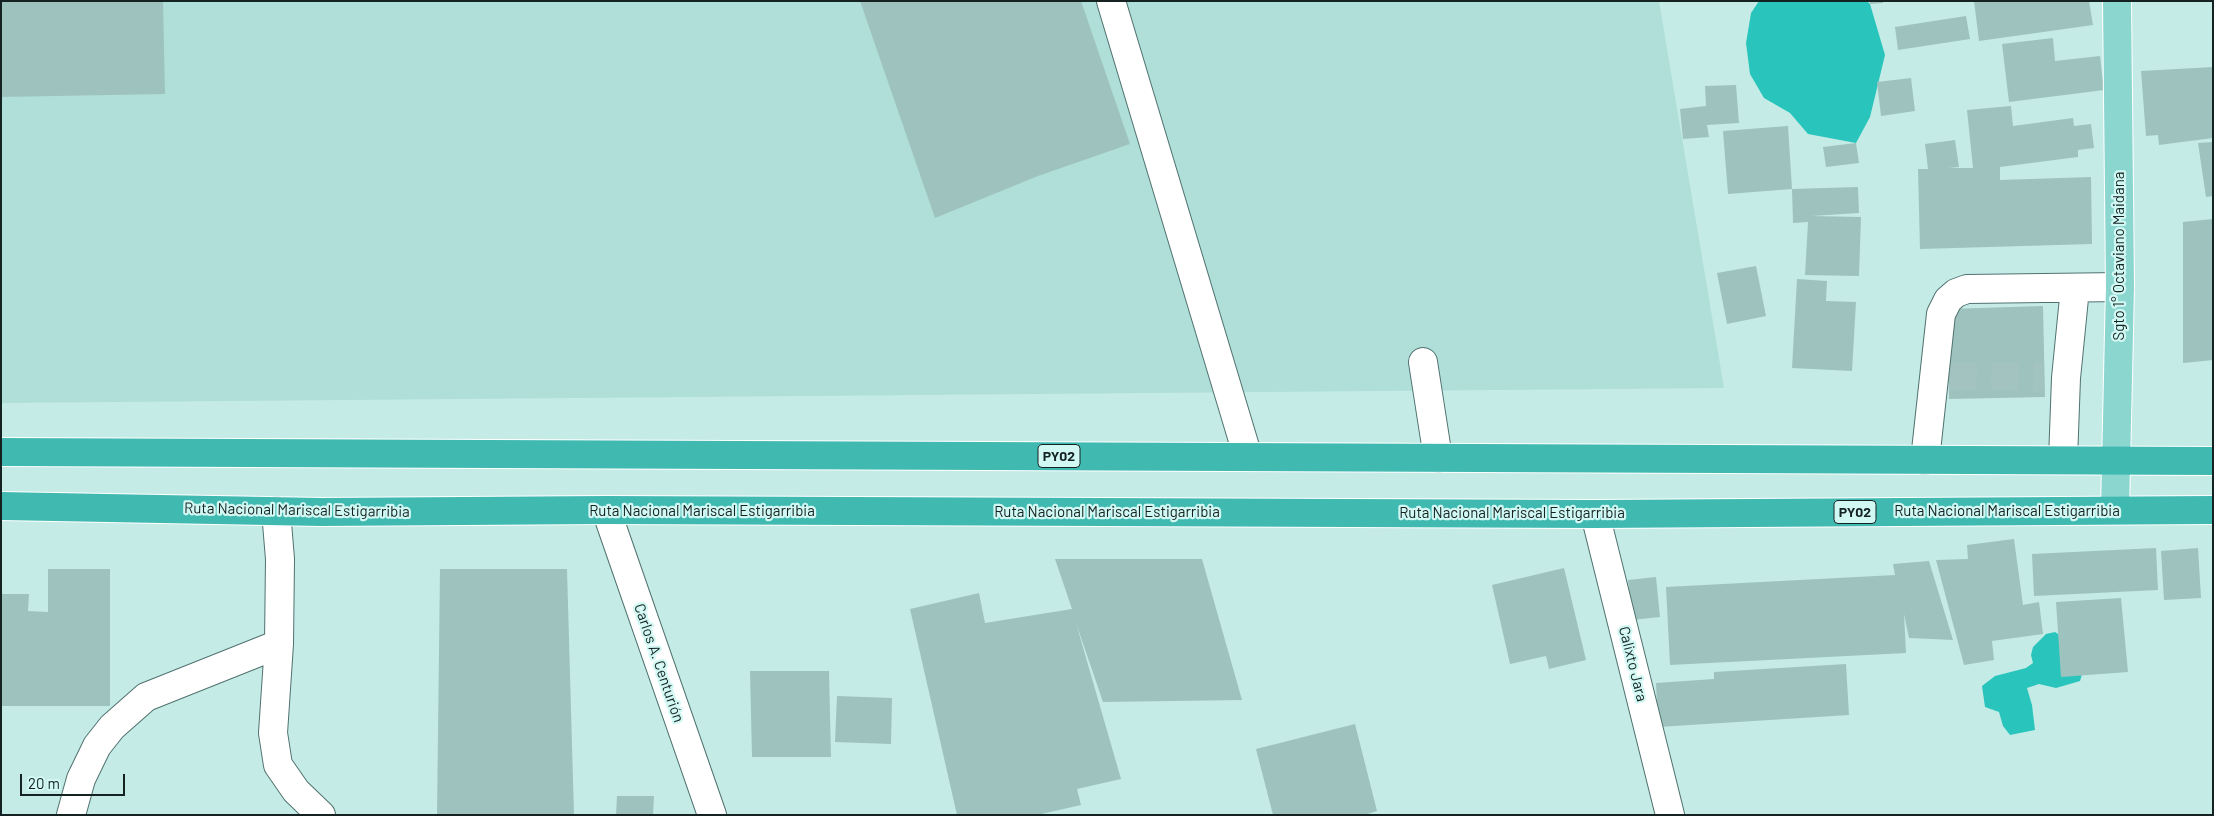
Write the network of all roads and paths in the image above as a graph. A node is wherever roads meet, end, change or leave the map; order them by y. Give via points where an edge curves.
1 (1111, 1) edge
2 (2117, 1) edge
3 (2120, 287) junction
4 (2075, 288) junction
5 (1422, 362) dead end
6 (1, 452) edge
7 (1248, 457) junction
8 (1438, 458) junction
9 (1925, 460) junction
10 (2064, 460) junction
11 (2118, 460) junction
12 (2213, 461) edge
13 (1, 506) edge
14 (606, 510) junction
15 (2116, 510) junction
16 (2213, 510) edge
17 (276, 511) junction
18 (1595, 514) junction
19 (280, 644) junction
20 (71, 815) edge
21 (321, 815) edge
22 (712, 815) edge
23 (1670, 815) edge

1 - 7 street
2 - 3 main road, Sgto 1° Octaviano Maidana
3 - 4 street
3 - 11 main road, Sgto 1° Octaviano Maidana
4 - 9 street via 1967,290 1948,300 1941,314 1941,376
4 - 10 street via 2055,377
5 - 8 street
6 - 7 highway, PY02
7 - 8 highway, PY02
8 - 9 highway, PY02
9 - 10 highway, PY02
10 - 11 highway, PY02
11 - 12 highway, PY02
11 - 15 main road, Sgto 1° Octaviano Maidana
13 - 17 highway, Ruta Nacional Mariscal Estigarribia / PY02
14 - 17 highway, Ruta Nacional Mariscal Estigarribia / PY02
14 - 18 highway, Ruta Nacional Mariscal Estigarribia / PY02
14 - 22 street, Carlos A. Centurión
15 - 16 highway, Ruta Nacional Mariscal Estigarribia / PY02
15 - 18 highway, Ruta Nacional Mariscal Estigarribia / PY02
17 - 19 street via 280,559
18 - 23 street, Calixto Jara
19 - 20 street via 146,697 96,746 81,779
19 - 21 street via 273,734 278,765 296,791

